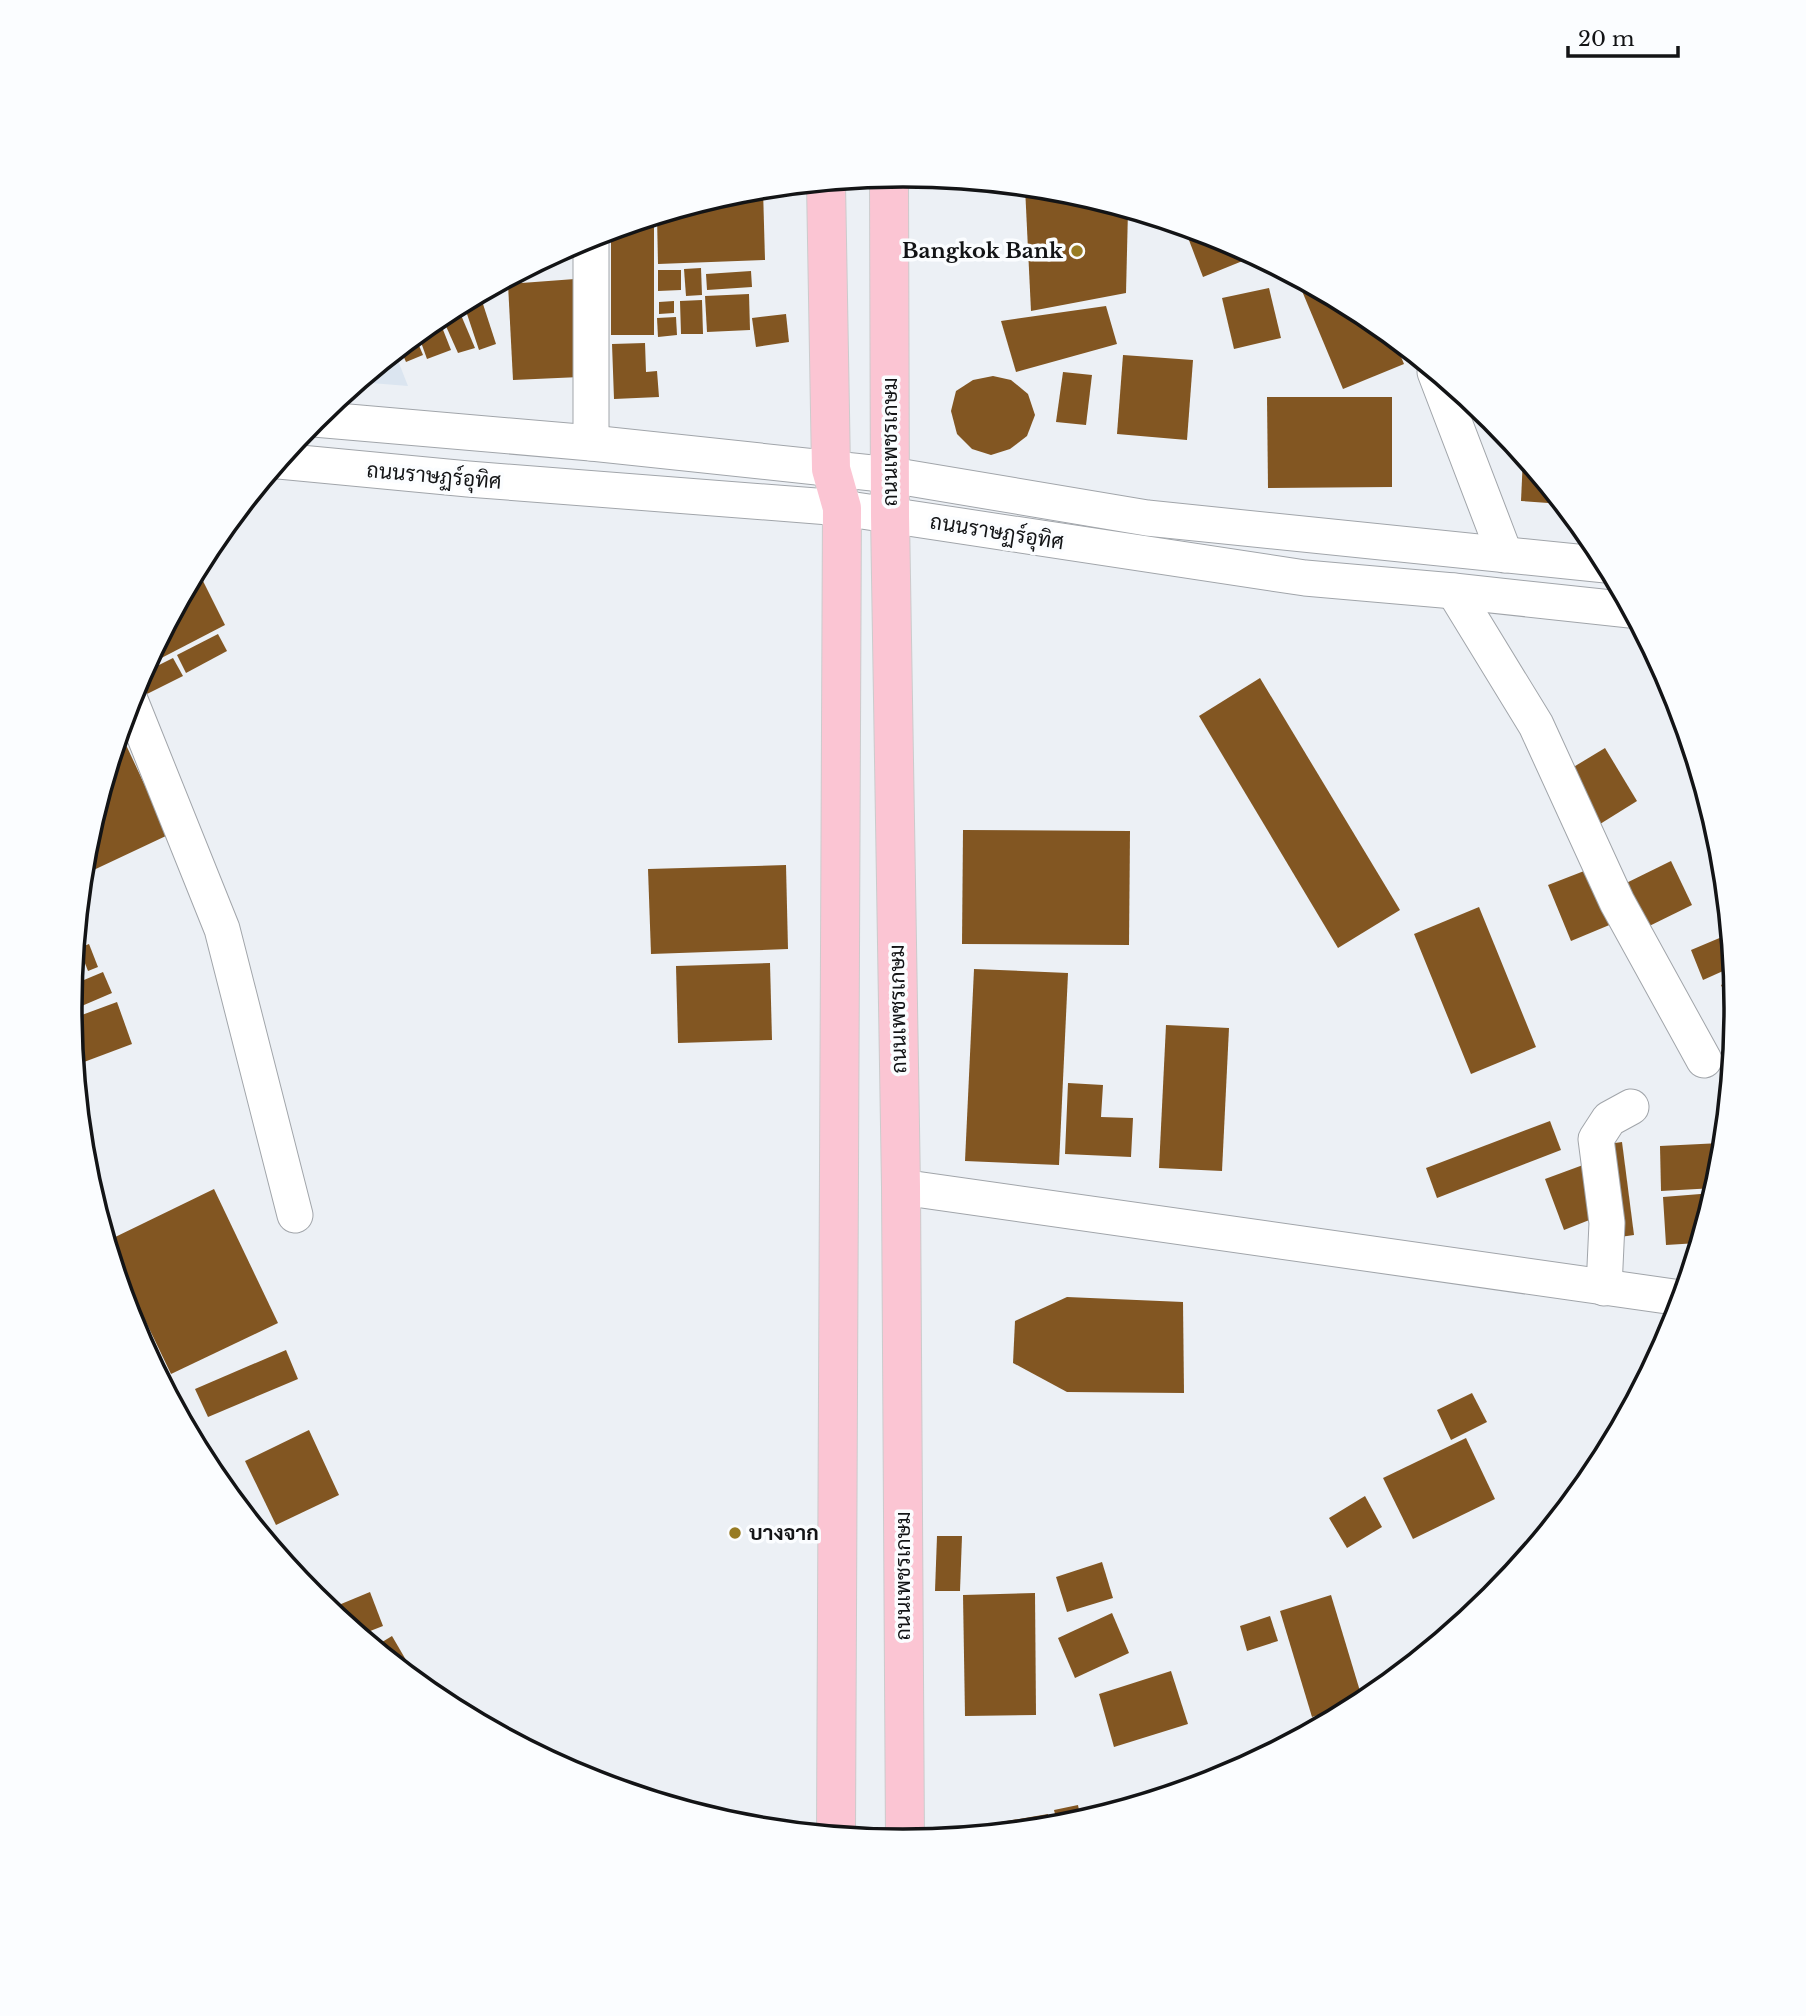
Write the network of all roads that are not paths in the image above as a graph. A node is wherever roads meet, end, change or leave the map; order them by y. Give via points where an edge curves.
1 (889, 188) edge
2 (826, 191) edge
3 (591, 249) edge
4 (1441, 389) edge
5 (331, 420) edge
6 (591, 443) junction
7 (291, 462) edge
8 (831, 469) junction
9 (891, 475) junction
10 (842, 508) junction
11 (890, 516) junction
12 (1505, 555) junction
13 (1592, 564) edge
14 (1454, 591) junction
15 (1620, 609) edge
16 (137, 716) edge
17 (1704, 1060) dead end
18 (1631, 1107) dead end
19 (901, 1187) junction
20 (295, 1215) dead end
21 (1604, 1288) junction
22 (1671, 1297) edge
23 (836, 1826) edge
24 (905, 1829) edge

1 - 9 main road, ถนนเพชรเกษม
2 - 8 main road
3 - 6 street
4 - 12 street
5 - 6 street
6 - 8 street
7 - 10 street, ถนนราษฏร์อุทิศ
8 - 9 street
8 - 10 main road
9 - 11 main road, ถนนเพชรเกษม
9 - 12 street via 1147,518
10 - 11 street, ถนนราษฏร์อุทิศ
10 - 23 main road
11 - 14 street, ถนนราษฏร์อุทิศ via 1305,578
11 - 19 main road, ถนนเพชรเกษม
12 - 13 street
14 - 15 street, ถนนราษฏร์อุทิศ
14 - 17 street via 1536,725 1618,902
16 - 20 street via 222,929
18 - 21 street via 1609,1119 1597,1139 1607,1223
19 - 21 street
19 - 24 main road, ถนนเพชรเกษม
21 - 22 street

